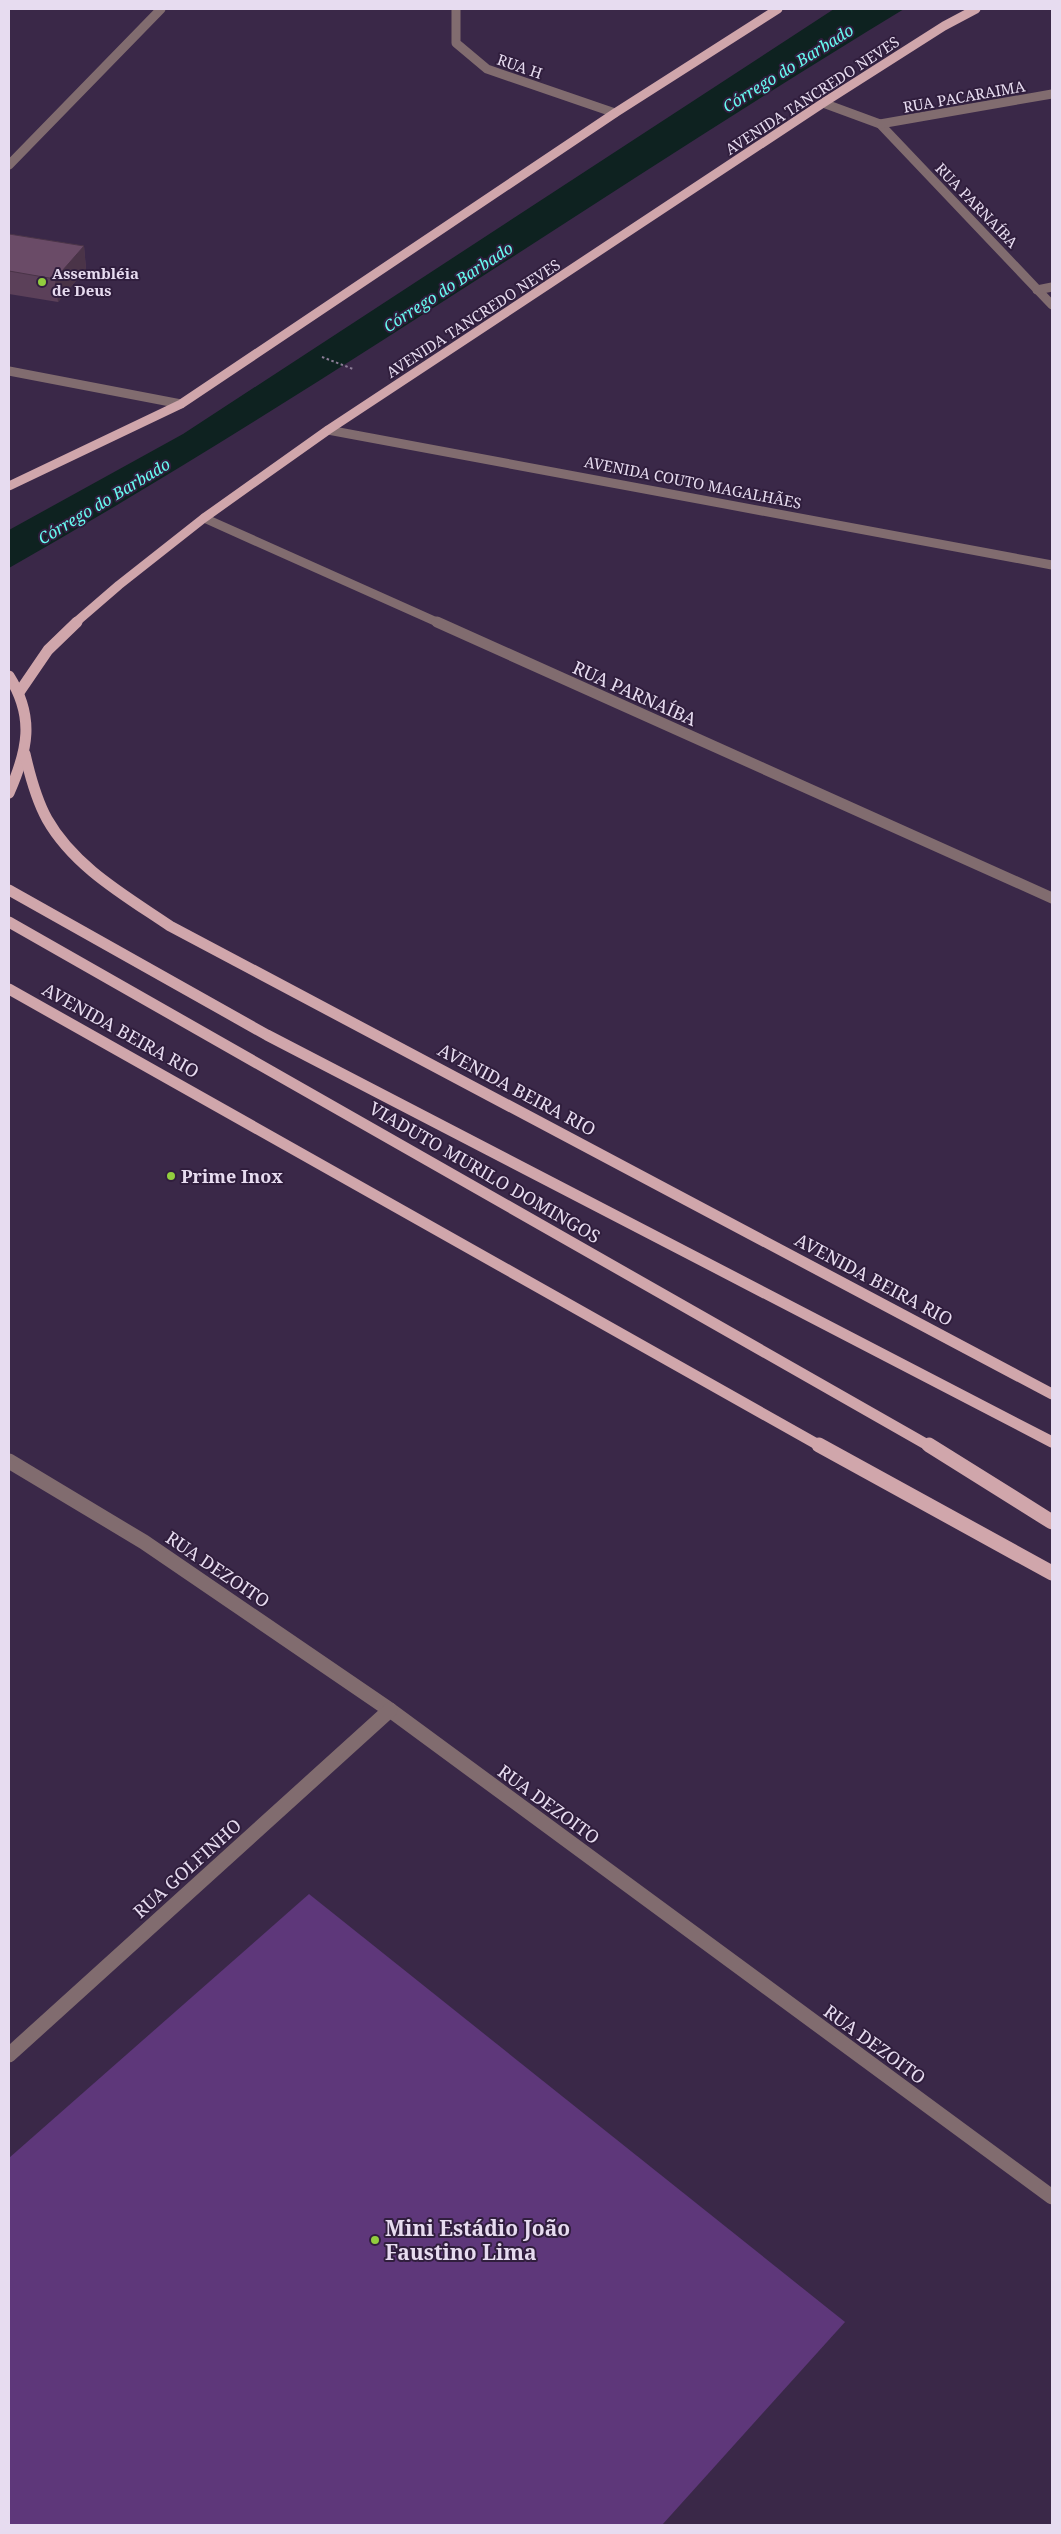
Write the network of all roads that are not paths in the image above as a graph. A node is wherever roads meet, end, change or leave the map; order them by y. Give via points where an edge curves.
1 (162, 9) edge
2 (456, 9) edge
3 (778, 9) edge
4 (976, 9) edge
5 (1052, 94) edge
6 (824, 103) junction
7 (615, 113) junction
8 (880, 124) junction
9 (12, 158) edge
10 (9, 165) edge
11 (1052, 287) edge
12 (1037, 290) junction
13 (1052, 305) edge
14 (9, 371) edge
15 (181, 404) junction
16 (328, 430) junction
17 (9, 486) edge
18 (204, 518) junction
19 (1052, 565) edge
20 (9, 676) edge
21 (20, 691) junction
22 (25, 754) junction
23 (9, 793) edge
24 (9, 890) edge
25 (1052, 898) edge
26 (9, 922) edge
27 (9, 989) edge
28 (1052, 1394) edge
29 (1052, 1442) edge
30 (9, 1461) edge
31 (1052, 1522) edge
32 (1052, 1574) edge
33 (390, 1710) junction
34 (9, 2054) edge
35 (1052, 2197) edge

1 - 9 street
2 - 7 street, RUA H via 456,43 487,69
3 - 7 main road
4 - 6 main road, AVENIDA TANCREDO NEVES
5 - 8 street, RUA PACARAIMA
6 - 8 street
6 - 16 main road, AVENIDA TANCREDO NEVES
7 - 15 main road
8 - 12 street, RUA PARNAÍBA
9 - 10 street
11 - 12 street
12 - 13 street, RUA PARNAÍBA
14 - 15 street
15 - 17 main road
16 - 18 main road, AVENIDA TANCREDO NEVES
16 - 19 street, AVENIDA COUTO MAGALHÃES
18 - 21 main road, AVENIDA TANCREDO NEVES via 79,620 48,650
18 - 25 street, RUA PARNAÍBA
20 - 21 main road
21 - 22 main road via 27,722
22 - 23 main road
22 - 28 main road, AVENIDA BEIRA RIO via 36,795 50,825 68,848 170,926
24 - 29 main road via 267,1034
26 - 31 main road, VIADUTO MURILO DOMINGOS via 944,1454
27 - 32 main road, AVENIDA BEIRA RIO
30 - 33 street, RUA DEZOITO via 144,1542
33 - 34 street, RUA GOLFINHO
33 - 35 street, RUA DEZOITO

